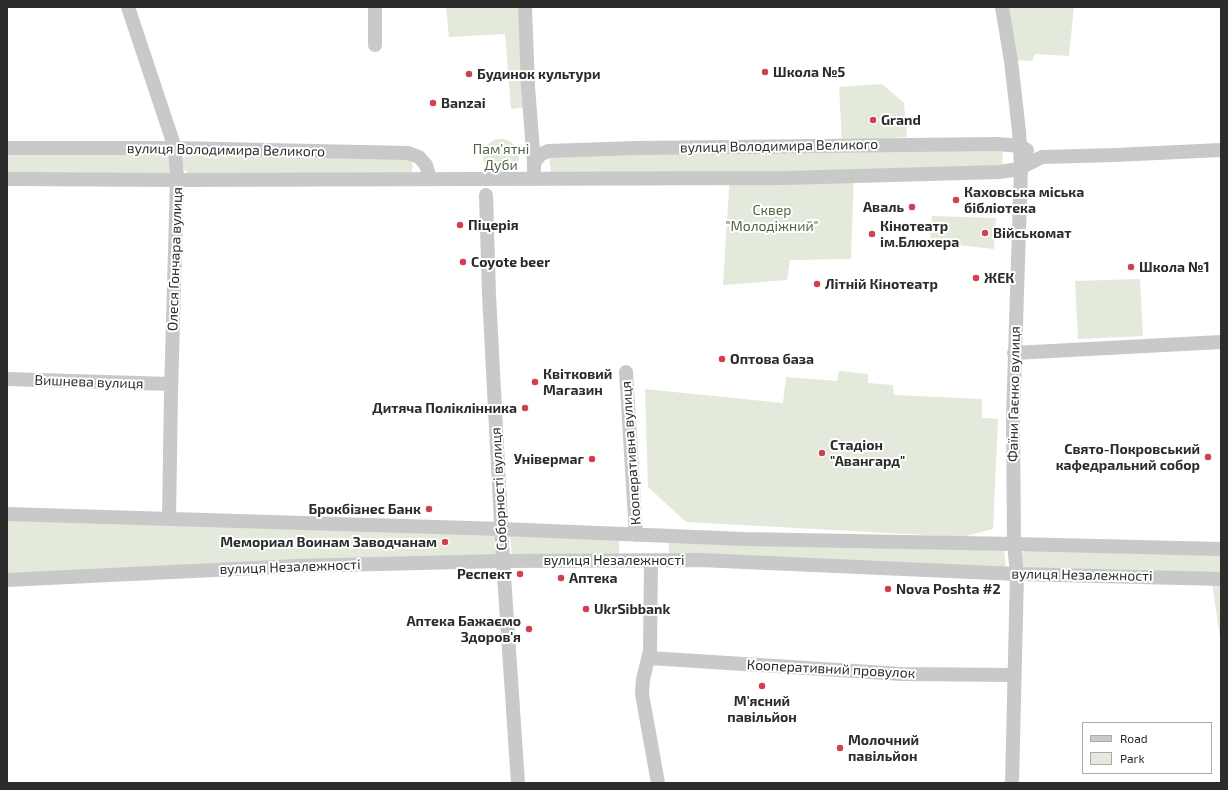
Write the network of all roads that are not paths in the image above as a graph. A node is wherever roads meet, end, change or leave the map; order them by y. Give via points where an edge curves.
1 (128, 7) edge
2 (375, 7) edge
3 (525, 7) edge
4 (1002, 7) edge
5 (375, 45) dead end
6 (1020, 146) junction
7 (7, 148) edge
8 (175, 148) junction
9 (1221, 150) edge
10 (1042, 157) junction
11 (534, 163) junction
12 (1021, 167) junction
13 (430, 178) junction
14 (7, 179) edge
15 (534, 179) junction
16 (178, 180) junction
17 (486, 195) dead end
18 (1221, 342) edge
19 (1014, 353) junction
20 (626, 372) dead end
21 (7, 379) edge
22 (171, 384) junction
23 (7, 514) edge
24 (168, 519) junction
25 (502, 529) junction
26 (636, 535) junction
27 (1014, 544) junction
28 (1221, 548) edge
29 (503, 560) junction
30 (651, 561) junction
31 (1017, 574) junction
32 (1221, 579) edge
33 (7, 580) edge
34 (649, 658) junction
35 (1014, 675) junction
36 (518, 783) edge
37 (658, 783) edge
38 (1012, 783) edge

1 - 8 street, Олеся Гончара вулиця
2 - 5 street
3 - 11 street
4 - 6 street, Фаїни Гаєнко вулиця
6 - 10 street, вулиця Володимира Великого
6 - 11 street, вулиця Володимира Великого via 990,144 620,148 548,151 540,155
6 - 12 street, Фаїни Гаєнко вулиця
7 - 8 street, вулиця Володимира Великого
8 - 13 street, вулиця Володимира Великого via 408,153 419,157 426,165
8 - 16 street, Олеся Гончара вулиця
9 - 10 street, вулиця Володимира Великого
10 - 12 street, вулиця Володимира Великого
11 - 15 street
12 - 15 street, вулиця Володимира Великого via 1000,172 786,178
12 - 19 street, Фаїни Гаєнко вулиця
13 - 15 street, вулиця Володимира Великого
13 - 16 street, вулиця Володимира Великого
14 - 16 street, вулиця Володимира Великого
16 - 22 street, Олеся Гончара вулиця
17 - 25 street, Соборності вулиця
18 - 19 street
19 - 27 street, Фаїни Гаєнко вулиця
20 - 26 street, Кооперативна вулиця
21 - 22 street, Вишнева вулиця
22 - 24 street, Олеся Гончара вулиця
23 - 24 street, вулиця Незалежності
24 - 25 street, вулиця Незалежності
25 - 26 street, вулиця Незалежності
25 - 29 street, Соборності вулиця
26 - 27 street, вулиця Незалежності via 744,540
27 - 28 street, вулиця Незалежності
27 - 31 street, Фаїни Гаєнко вулиця
29 - 30 street, вулиця Незалежності
29 - 33 street, вулиця Незалежності via 296,566
29 - 36 street, Соборності вулиця
30 - 31 street, вулиця Незалежності via 700,560
30 - 34 street
31 - 32 street, вулиця Незалежності
31 - 35 street, Фаїни Гаєнко вулиця
34 - 35 street, Кооперативний провулок via 902,674
34 - 37 street via 642,694
35 - 38 street, Фаїни Гаєнко вулиця

